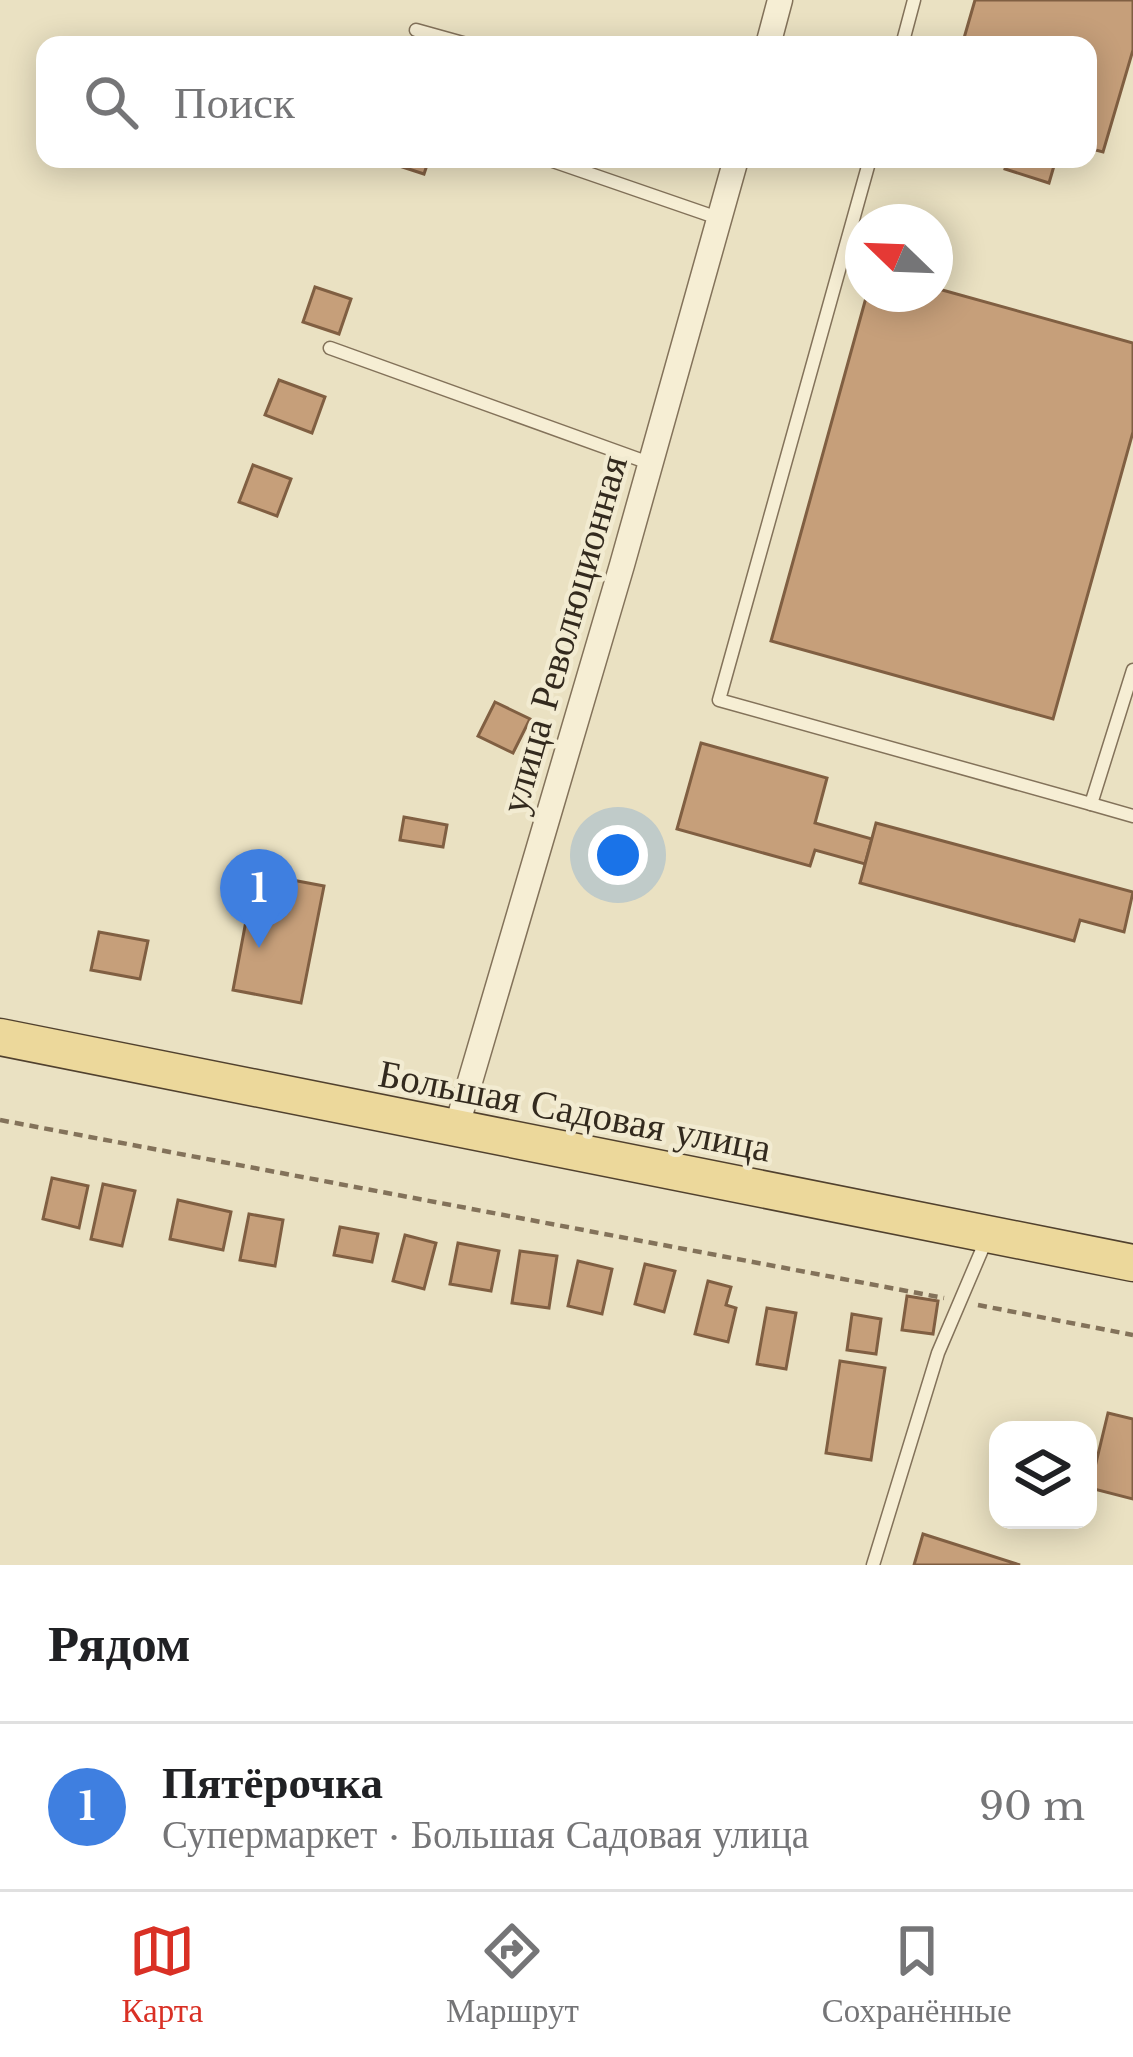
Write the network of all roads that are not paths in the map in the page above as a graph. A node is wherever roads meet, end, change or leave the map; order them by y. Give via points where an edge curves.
1 (779, 0) edge
2 (914, 0) edge
3 (416, 30) dead end
4 (438, 36) edge
5 (770, 36) edge
6 (904, 36) edge
7 (573, 168) edge
8 (733, 168) edge
9 (867, 168) edge
10 (719, 218) junction
11 (330, 348) dead end
12 (651, 464) junction
13 (1133, 670) edge
14 (1091, 805) junction
15 (1133, 817) edge
16 (0, 1037) edge
17 (456, 1129) junction
18 (988, 1235) junction
19 (1133, 1263) edge
20 (873, 1565) edge

1 - 5 street
2 - 6 lane
3 - 4 lane
7 - 10 lane
8 - 10 street, улица Революционная
9 - 14 lane via 719,700
10 - 12 street, улица Революционная
11 - 12 lane
12 - 17 street, улица Революционная
13 - 14 lane
14 - 15 lane
16 - 17 main road, Большая Садовая улица
17 - 18 main road, Большая Садовая улица
18 - 19 main road, Большая Садовая улица
18 - 20 lane via 938,1353

